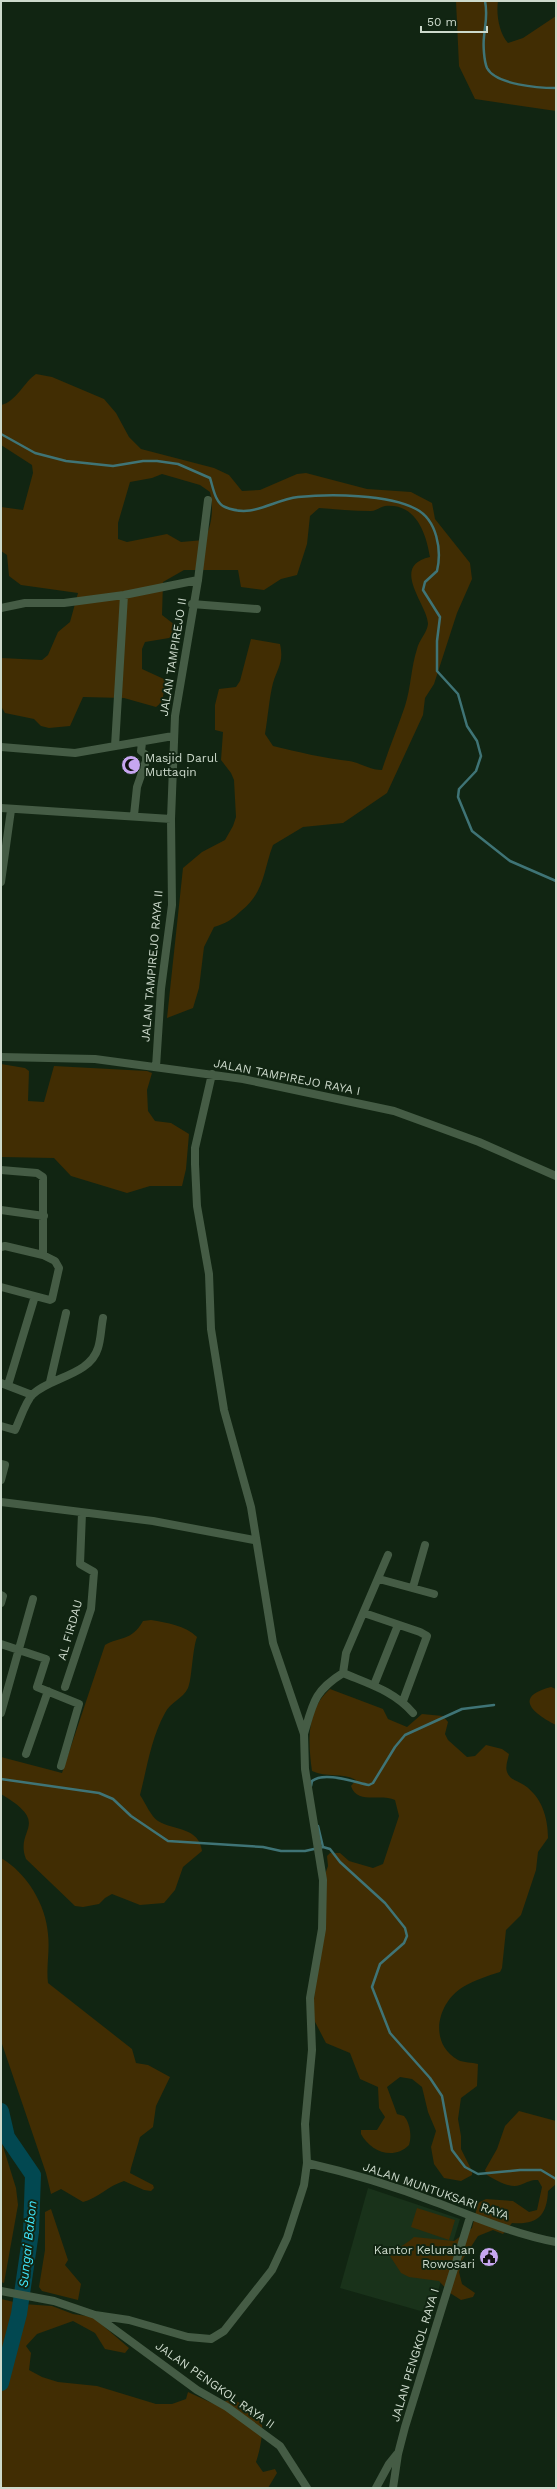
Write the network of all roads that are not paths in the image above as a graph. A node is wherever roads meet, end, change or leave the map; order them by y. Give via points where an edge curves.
1 (208, 500) dead end
2 (198, 580) junction
3 (124, 595) junction
4 (192, 604) junction
5 (1, 608) edge
6 (257, 609) dead end
7 (173, 736) junction
8 (142, 743) junction
9 (115, 746) junction
10 (1, 747) edge
11 (1, 808) edge
12 (11, 810) junction
13 (134, 815) junction
14 (171, 819) junction
15 (1, 882) edge
16 (1, 1057) edge
17 (156, 1067) junction
18 (212, 1074) junction
19 (1, 1170) edge
20 (556, 1176) edge
21 (1, 1210) edge
22 (44, 1216) junction
23 (1, 1247) edge
24 (43, 1255) junction
25 (1, 1287) edge
26 (34, 1296) junction
27 (66, 1313) dead end
28 (103, 1318) dead end
29 (50, 1382) junction
30 (4, 1384) edge
31 (32, 1395) junction
32 (1, 1426) edge
33 (1, 1464) edge
34 (1, 1480) edge
35 (1, 1502) edge
36 (82, 1513) junction
37 (254, 1540) junction
38 (425, 1545) dead end
39 (388, 1555) dead end
40 (379, 1578) junction
41 (414, 1587) junction
42 (434, 1594) dead end
43 (1, 1596) edge
44 (33, 1599) dead end
45 (1, 1604) edge
46 (364, 1612) junction
47 (398, 1625) junction
48 (1, 1644) edge
49 (20, 1650) junction
50 (343, 1673) junction
51 (374, 1685) junction
52 (65, 1688) dead end
53 (48, 1691) junction
54 (403, 1701) junction
55 (1, 1713) edge
56 (414, 1713) dead end
57 (304, 1734) junction
58 (26, 1754) dead end
59 (61, 1766) dead end
60 (308, 2163) junction
61 (470, 2217) junction
62 (556, 2242) edge
63 (1, 2291) edge
64 (95, 2315) junction
65 (398, 2454) junction
66 (307, 2488) edge
67 (376, 2488) edge
68 (393, 2488) edge

1 - 2 street, JALAN TAMPIREJO II
2 - 3 street
2 - 4 street, JALAN TAMPIREJO II
3 - 5 street via 64,603 25,603
3 - 9 street
4 - 6 street
4 - 7 street, JALAN TAMPIREJO II
7 - 8 street
7 - 14 street, JALAN TAMPIREJO II
8 - 9 street
8 - 13 street via 141,751 146,755 146,761 138,787
9 - 10 street via 75,753
11 - 12 street
12 - 13 street
12 - 15 street
13 - 14 street
14 - 17 street, JALAN TAMPIREJO RAYA II via 172,904 161,989
16 - 17 street, JALAN TAMPIREJO RAYA I via 95,1059
17 - 18 street, JALAN TAMPIREJO RAYA I
18 - 20 street, JALAN TAMPIREJO RAYA I via 243,1078 394,1111 479,1142
18 - 37 street via 195,1148 195,1190 210,1274 211,1329 224,1410 251,1507
19 - 22 street via 37,1173 42,1177
21 - 22 street
22 - 24 street
23 - 24 street
24 - 26 street via 55,1261 59,1268 52,1299
25 - 26 street
26 - 30 street
27 - 29 street
28 - 29 street via 97,1350 88,1362 75,1372
29 - 31 street
30 - 31 street
31 - 32 street via 15,1430
33 - 34 street via 5,1465
35 - 36 street
36 - 37 street via 153,1521
36 - 52 street, AL FIRDAU via 80,1564 94,1572 91,1609
37 - 57 street via 273,1643
38 - 41 street
39 - 40 street
40 - 41 street
40 - 46 street
41 - 42 street
43 - 45 street
44 - 49 street
46 - 47 street
46 - 50 street via 346,1654
47 - 51 street
47 - 54 street via 420,1632 427,1638
48 - 49 street
49 - 53 street via 46,1659 37,1687
49 - 55 street
50 - 51 street
50 - 57 street via 328,1682 317,1693
51 - 54 street
53 - 58 street
53 - 59 street via 79,1704
54 - 56 street
57 - 60 street via 305,1769 320,1858 323,1904 322,1930 310,1998 312,2063 305,2124
60 - 61 street, JALAN MUNTUKSARI RAYA via 356,2175 434,2201
60 - 64 street via 297,2209 272,2270 233,2320 215,2338 208,2340 188,2337 129,2320
61 - 62 street, JALAN MUNTUKSARI RAYA via 534,2238
61 - 65 street, JALAN PENGKOL RAYA I
63 - 64 street via 54,2301
64 - 66 street, JALAN PENGKOL RAYA II via 197,2390 227,2407 280,2446
65 - 67 street, JALAN PENGKOL RAYA I via 389,2464
65 - 68 street, JALAN PENGKOL RAYA I

